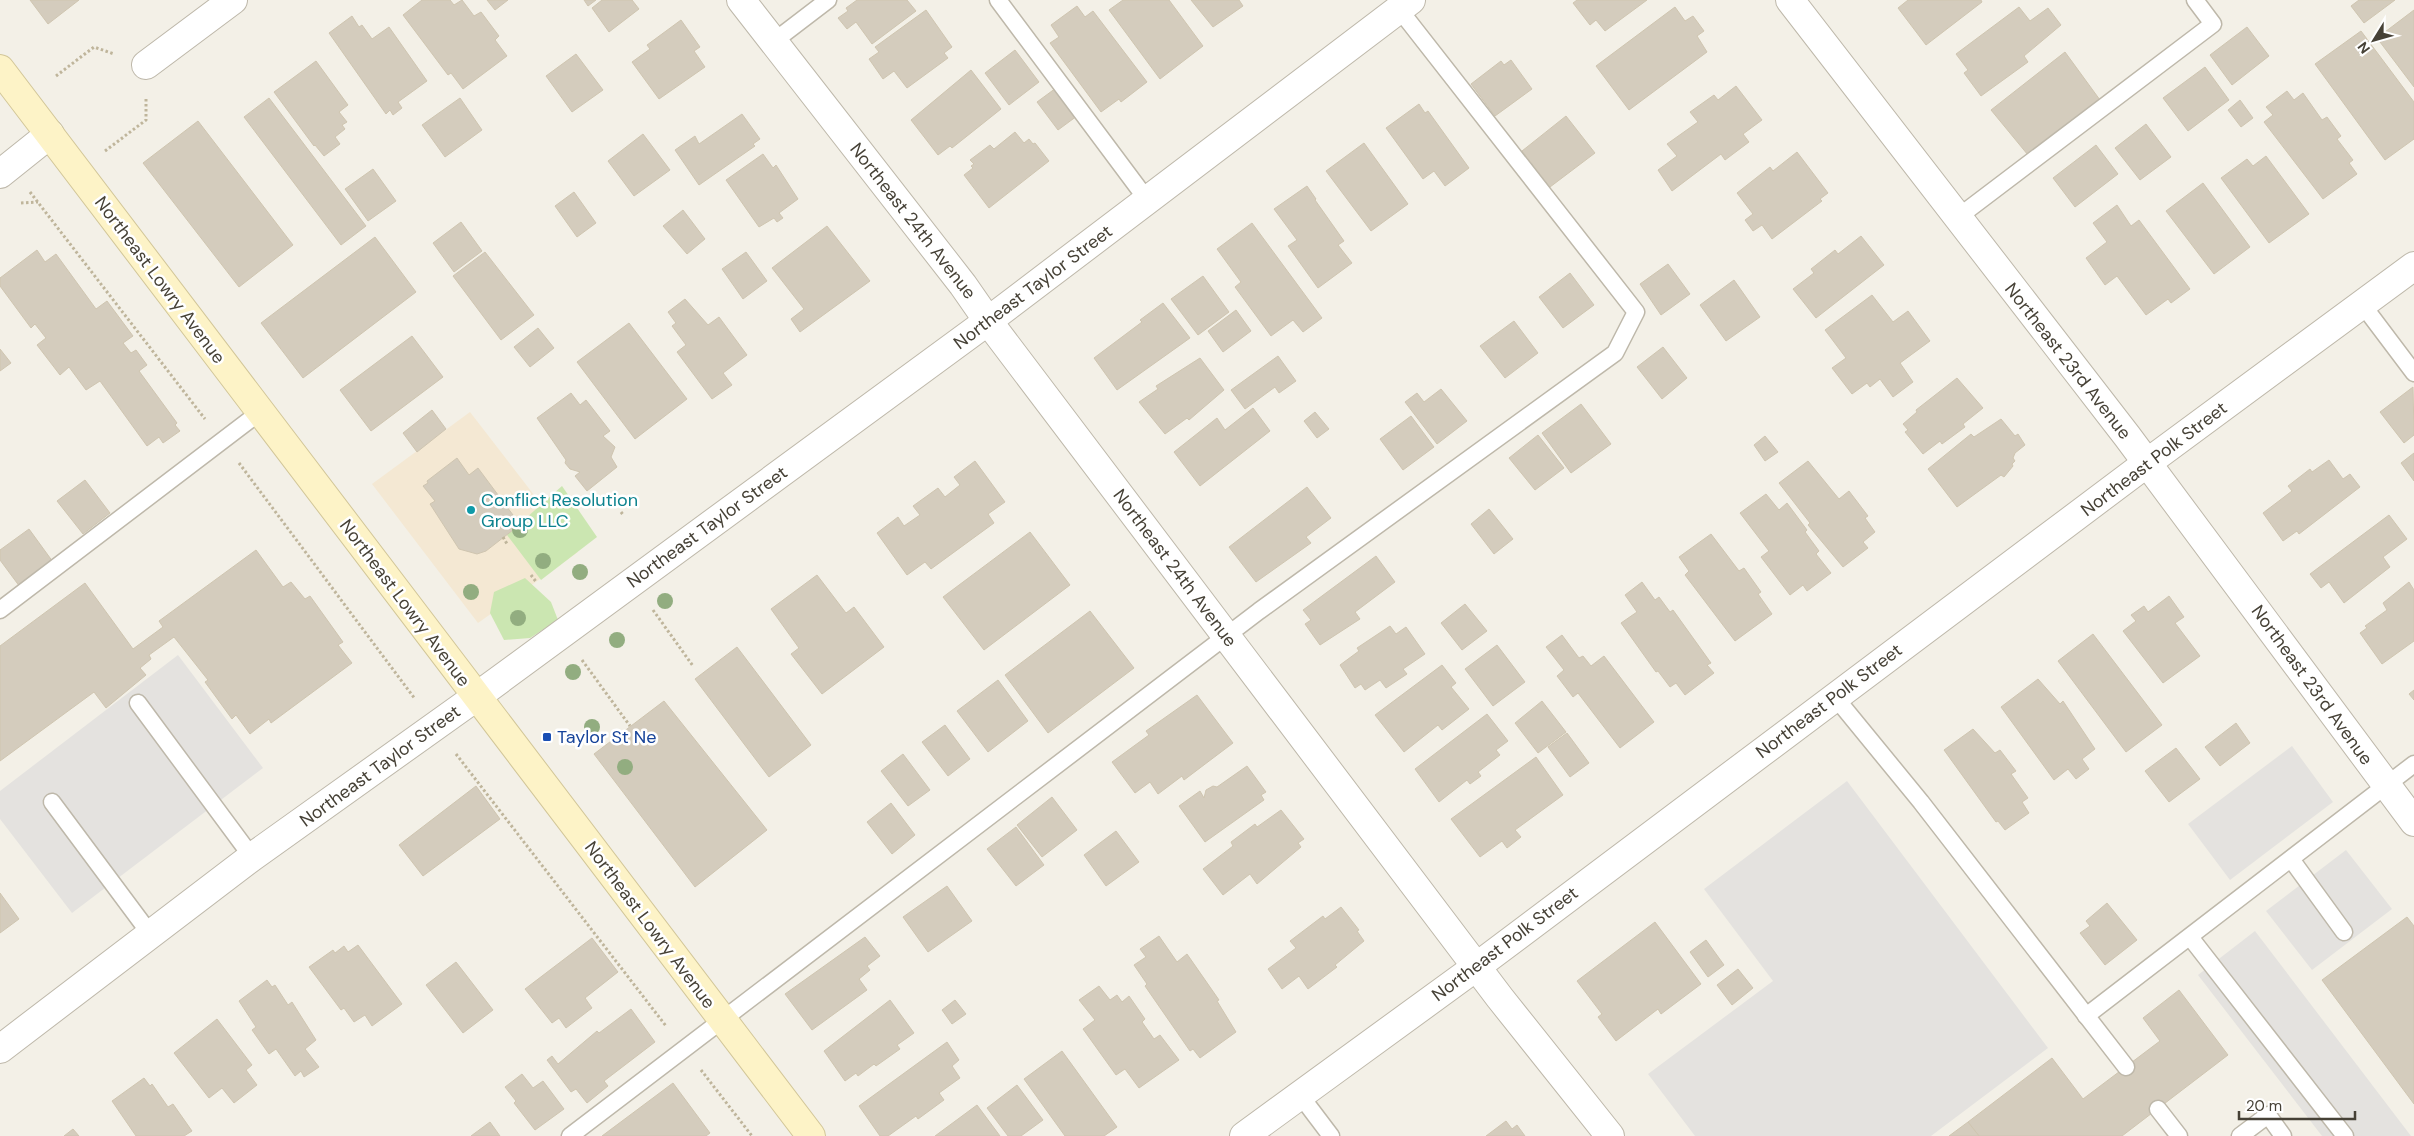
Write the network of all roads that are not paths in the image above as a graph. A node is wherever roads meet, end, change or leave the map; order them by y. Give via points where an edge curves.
1 (233, 0) edge
2 (741, 0) edge
3 (828, 0) edge
4 (998, 0) edge
5 (1790, 0) edge
6 (2195, 0) edge
7 (1405, 5) edge
8 (773, 42) junction
9 (146, 65) dead end
10 (0, 69) edge
11 (50, 134) junction
12 (4, 171) edge
13 (1148, 201) junction
14 (1957, 218) junction
15 (2414, 266) edge
16 (2362, 304) junction
17 (988, 321) junction
18 (2414, 373) edge
19 (260, 412) junction
20 (2147, 463) junction
21 (0, 610) edge
22 (1226, 636) junction
23 (476, 697) junction
24 (1835, 697) junction
25 (138, 703) dead end
26 (2414, 764) edge
27 (2386, 786) junction
28 (52, 802) dead end
29 (2414, 822) edge
30 (252, 857) junction
31 (2291, 859) junction
32 (2344, 932) dead end
33 (152, 935) junction
34 (2190, 937) junction
35 (1476, 967) junction
36 (2086, 1016) junction
37 (723, 1020) junction
38 (0, 1050) edge
39 (2126, 1067) dead end
40 (1300, 1095) junction
41 (2158, 1108) dead end
42 (570, 1136) edge
43 (811, 1136) edge
44 (1244, 1136) edge
45 (1331, 1136) edge
46 (1610, 1136) edge
47 (2179, 1136) edge
48 (2240, 1136) edge
49 (2284, 1136) edge
50 (2344, 1136) edge

1 - 9 street
2 - 8 street, Northeast 24th Avenue
3 - 8 lane
4 - 13 lane
5 - 14 street, Northeast 23rd Avenue
6 - 14 lane via 2213,24
7 - 13 street, Northeast Taylor Street
7 - 22 lane via 1636,312 1615,353
8 - 17 street, Northeast 24th Avenue
10 - 11 main road, Northeast Lowry Avenue
11 - 12 street
11 - 19 main road, Northeast Lowry Avenue
13 - 17 street, Northeast Taylor Street
14 - 20 street, Northeast 23rd Avenue
15 - 16 street, Northeast Polk Street
16 - 18 lane
16 - 20 street, Northeast Polk Street
17 - 22 street, Northeast 24th Avenue
17 - 23 street, Northeast Taylor Street
19 - 21 lane
19 - 23 main road, Northeast Lowry Avenue
20 - 24 street, Northeast Polk Street
20 - 27 street, Northeast 23rd Avenue
22 - 35 street, Northeast 24th Avenue
22 - 37 lane
23 - 30 street, Northeast Taylor Street
23 - 37 main road, Northeast Lowry Avenue
24 - 35 street, Northeast Polk Street
24 - 36 lane via 1921,802
25 - 30 lane
26 - 27 lane
27 - 29 street, Northeast 23rd Avenue
27 - 31 lane
28 - 33 lane
30 - 33 street, Northeast Taylor Street
31 - 32 lane
31 - 34 lane
33 - 38 street, Northeast Taylor Street
34 - 36 lane
34 - 50 lane
35 - 40 street, Northeast Polk Street
35 - 46 street, Northeast 24th Avenue
36 - 39 lane
37 - 42 lane
37 - 43 main road, Northeast Lowry Avenue
40 - 44 street, Northeast Polk Street
40 - 45 lane
41 - 47 lane
48 - 49 lane via 2268,1116

